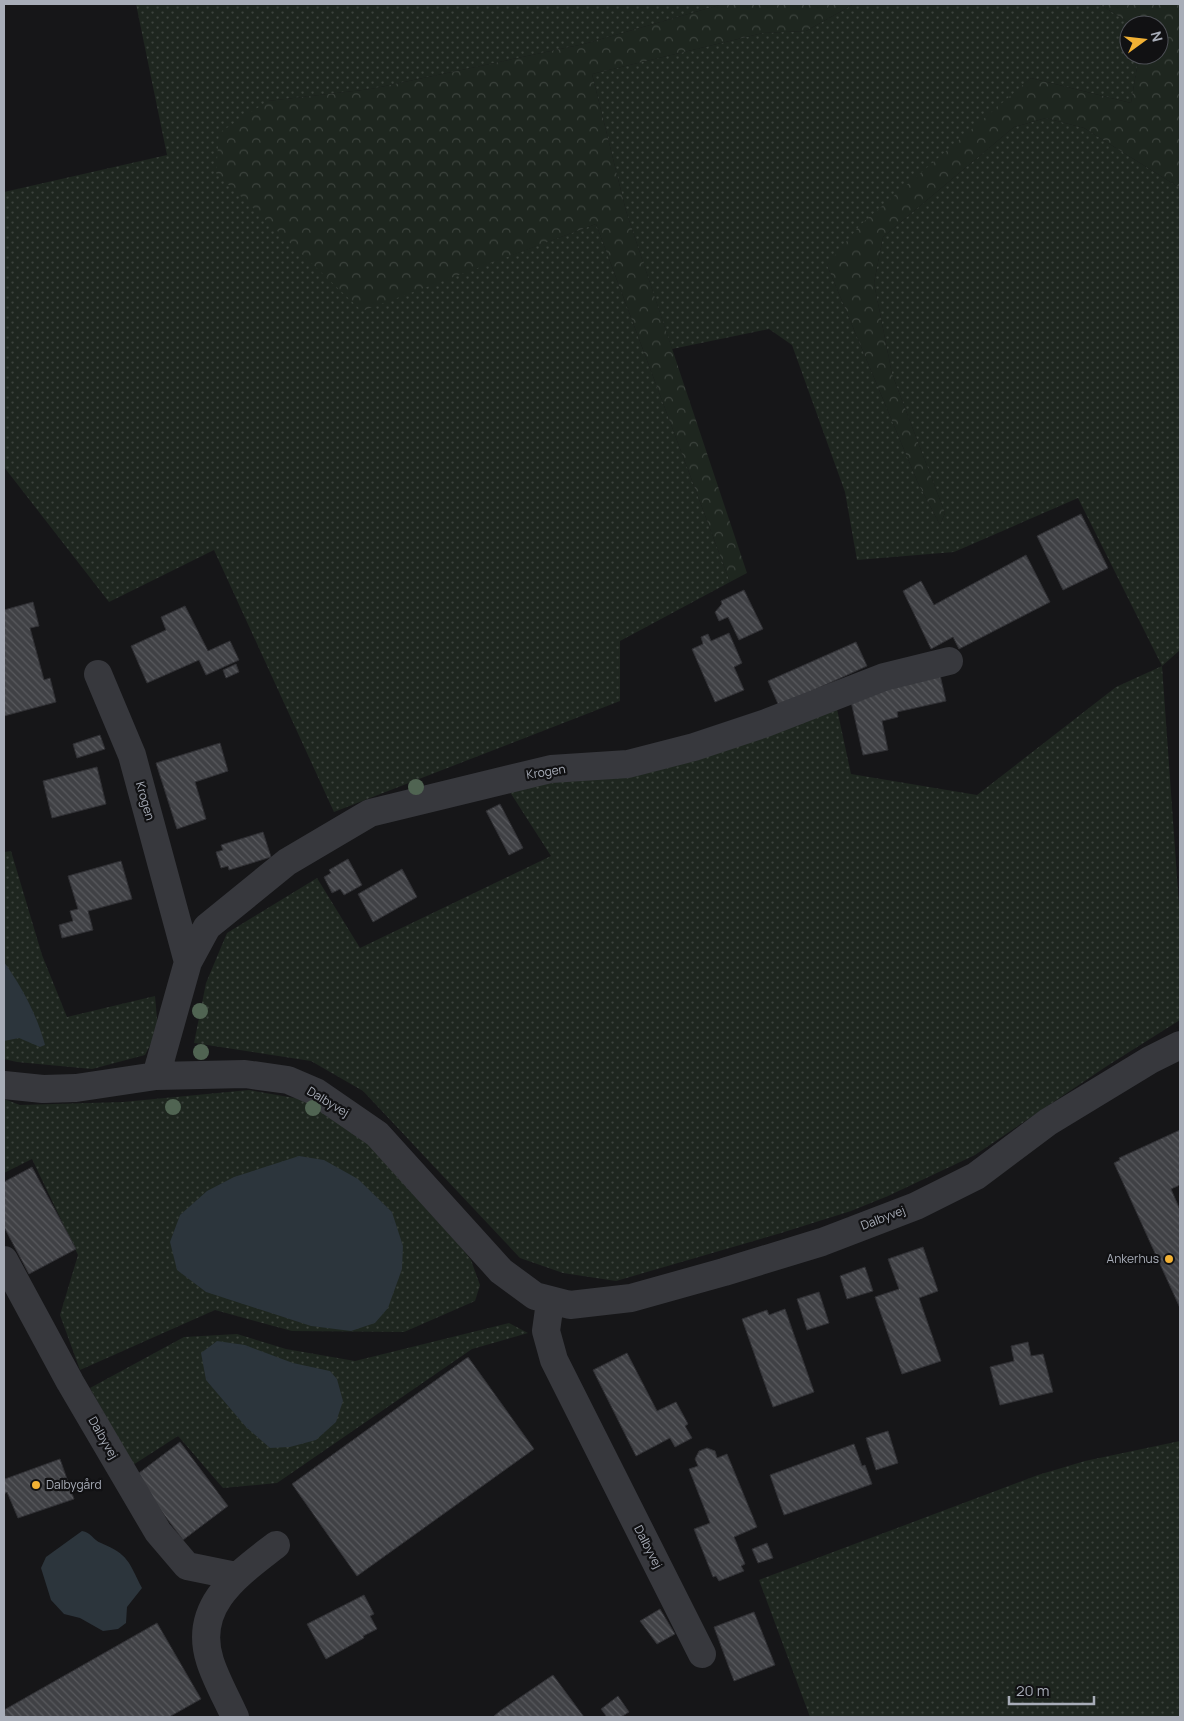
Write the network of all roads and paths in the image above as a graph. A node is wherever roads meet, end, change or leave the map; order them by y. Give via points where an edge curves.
1 (949, 661) dead end
2 (98, 674) dead end
3 (188, 962) junction
4 (1180, 1045) edge
5 (156, 1076) junction
6 (4, 1084) edge
7 (4, 1260) edge
8 (550, 1302) junction
9 (276, 1544) dead end
10 (236, 1576) junction
11 (702, 1654) dead end
12 (235, 1717) edge

1 - 3 street, Krogen via 884,677 694,747 628,764 551,769 370,813 287,862 207,927
2 - 3 street, Krogen via 132,756
3 - 5 street, Krogen
4 - 8 street, Dalbyvej via 1048,1122 976,1176 916,1206 822,1242 631,1298 570,1305
5 - 6 street, Dalbyvej via 76,1088 43,1089
5 - 8 street, Dalbyvej via 245,1074 288,1080 316,1092 377,1134 502,1271 535,1296
7 - 10 street, Dalbyvej via 70,1382 158,1532 187,1566
8 - 11 street, Dalbyvej via 546,1331 554,1360
9 - 10 street
10 - 12 street via 213,1604 206,1631 210,1660

